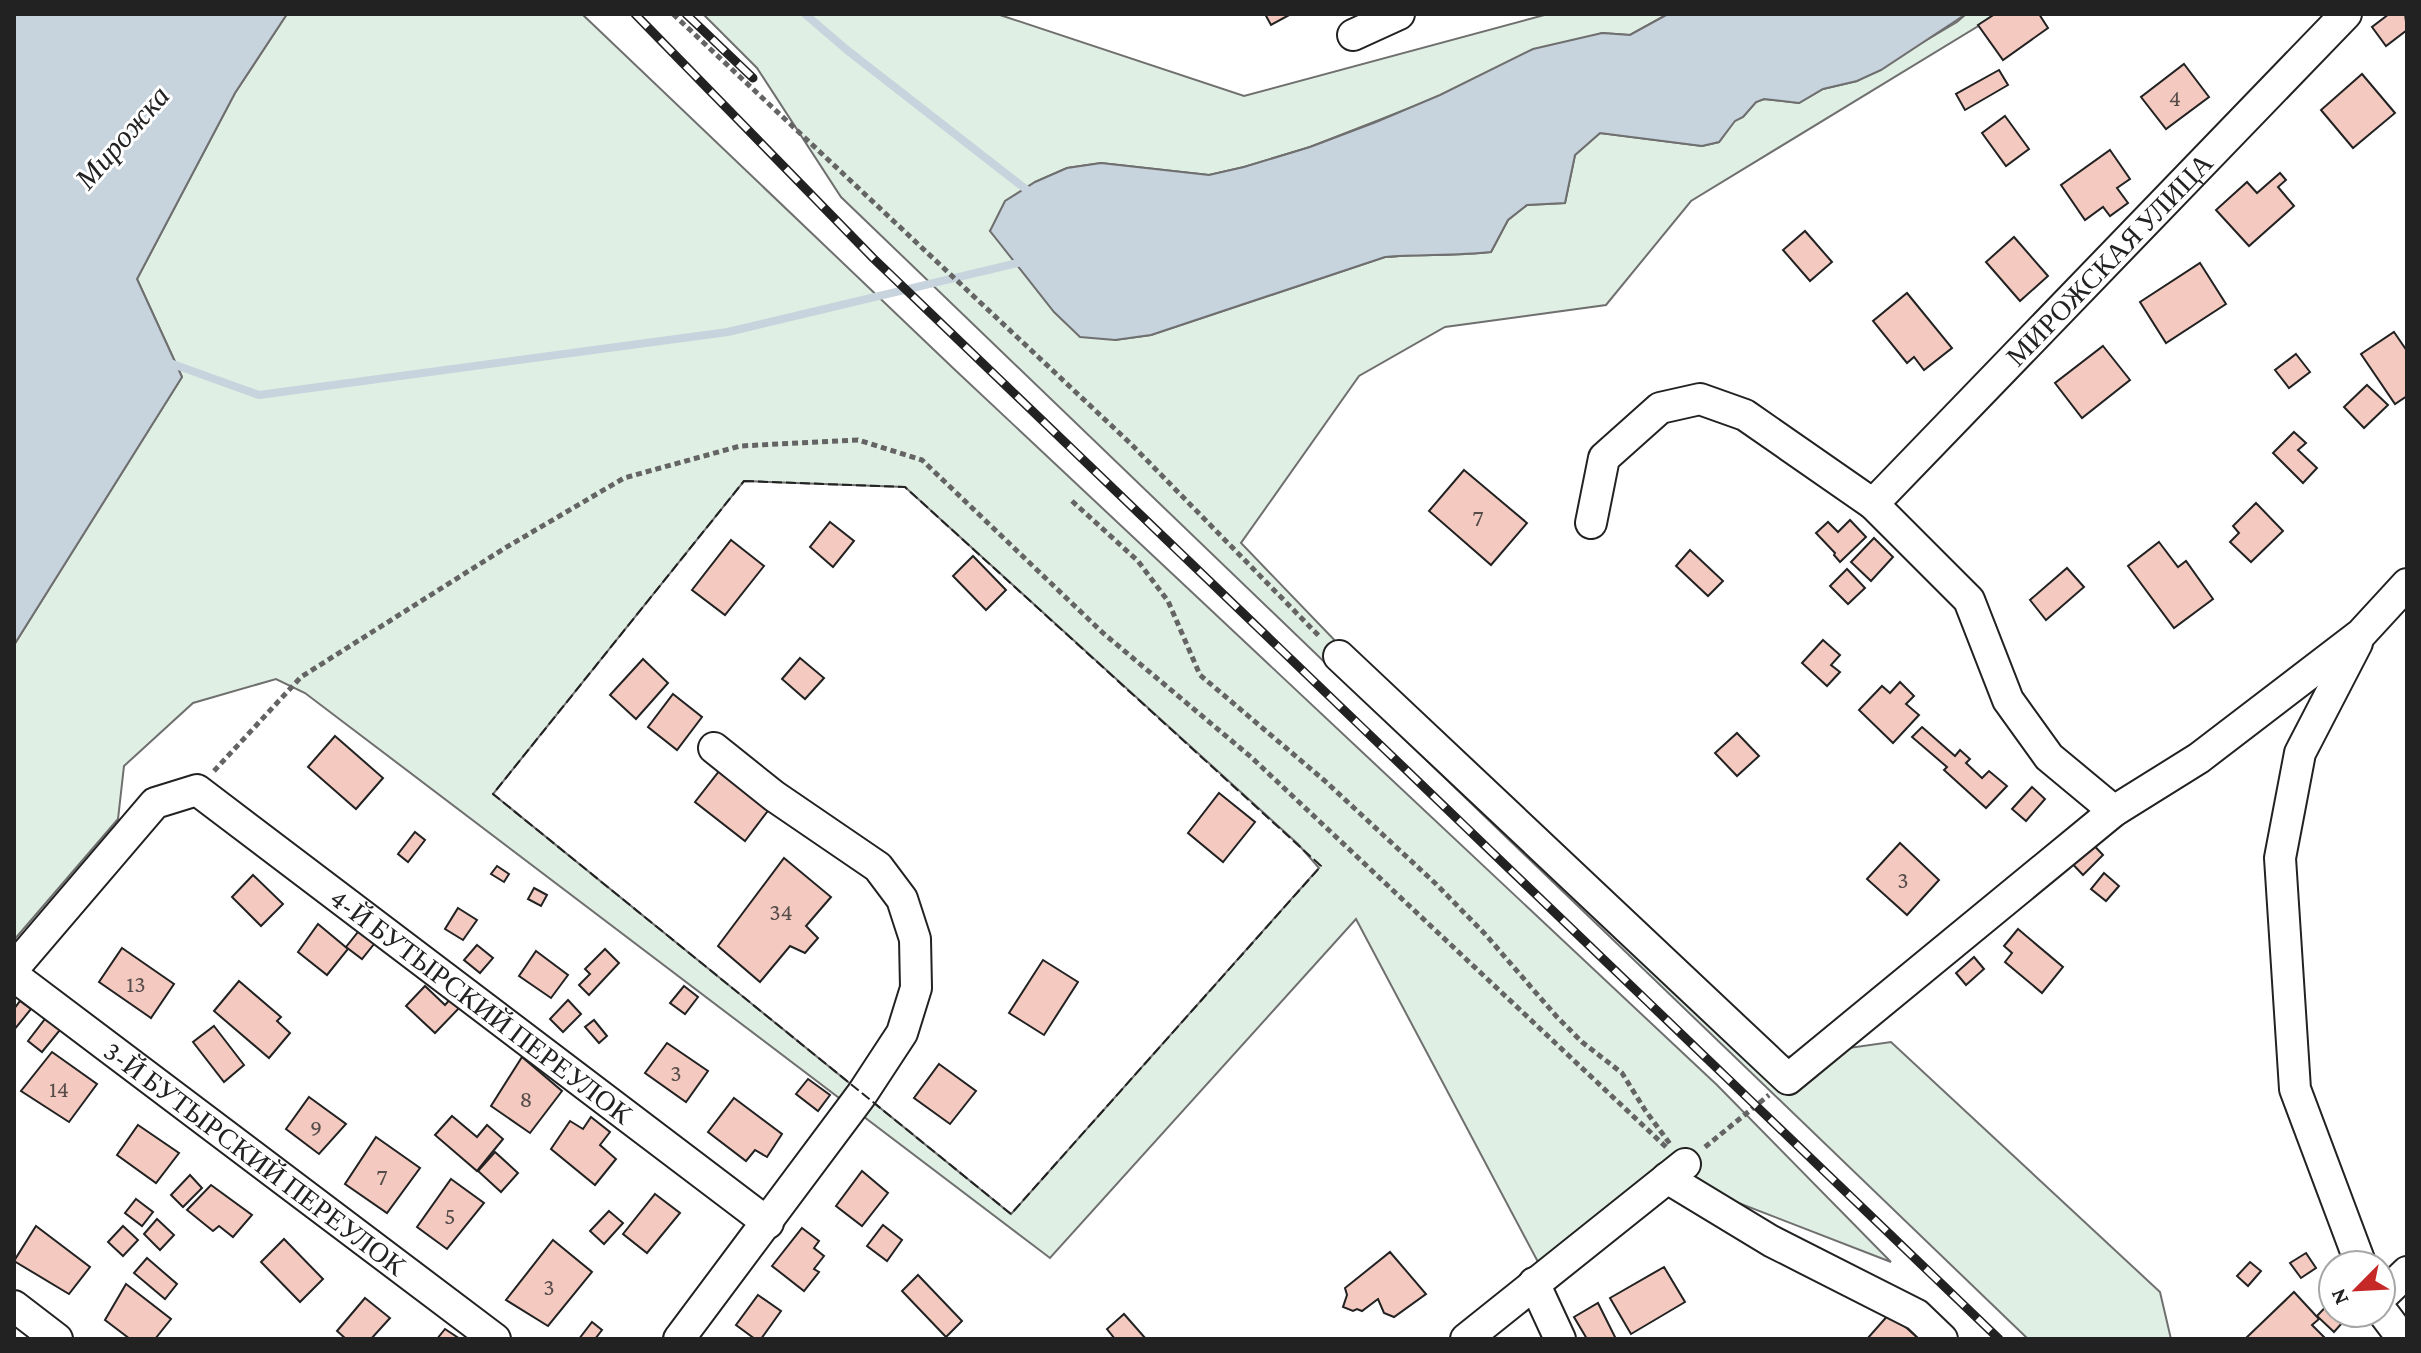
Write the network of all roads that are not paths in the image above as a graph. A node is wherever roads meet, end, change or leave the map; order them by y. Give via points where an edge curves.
1 (1399, 14) edge
2 (2346, 14) edge
3 (1353, 35) dead end
4 (1873, 504) junction
5 (1591, 523) dead end
6 (2407, 584) edge
7 (2361, 634) junction
8 (1339, 656) road end
9 (714, 748) dead end
10 (2114, 811) junction
11 (14, 968) edge
12 (14, 976) edge
13 (768, 1223) junction
14 (2355, 1249) edge
15 (1536, 1288) junction
16 (14, 1306) edge
17 (57, 1339) edge
18 (495, 1339) edge
19 (679, 1339) edge
20 (1466, 1339) edge
21 (1560, 1339) edge
22 (1942, 1339) edge

1 - 3 street
2 - 4 street, МИРОЖСКАЯ УЛИЦА
4 - 5 street via 1745,415 1700,399 1660,408 1604,458
4 - 10 street via 1969,600 2008,700 2049,757
6 - 7 street
7 - 10 street via 2199,758
7 - 14 street via 2300,753 2280,858 2295,1089
8 - 10 street via 1788,1079
9 - 13 street via 878,867 902,899 915,939 916,988 902,1033
11 - 13 street, 4-Й БУТЫРСКИЙ ПЕРЕУЛОК via 155,803 197,790
12 - 18 street, 3-Й БУТЫРСКИЙ ПЕРЕУЛОК
13 - 19 street
15 - 20 street
15 - 21 street
15 - 22 street via 1676,1171 1771,1241 1917,1315
16 - 17 street

